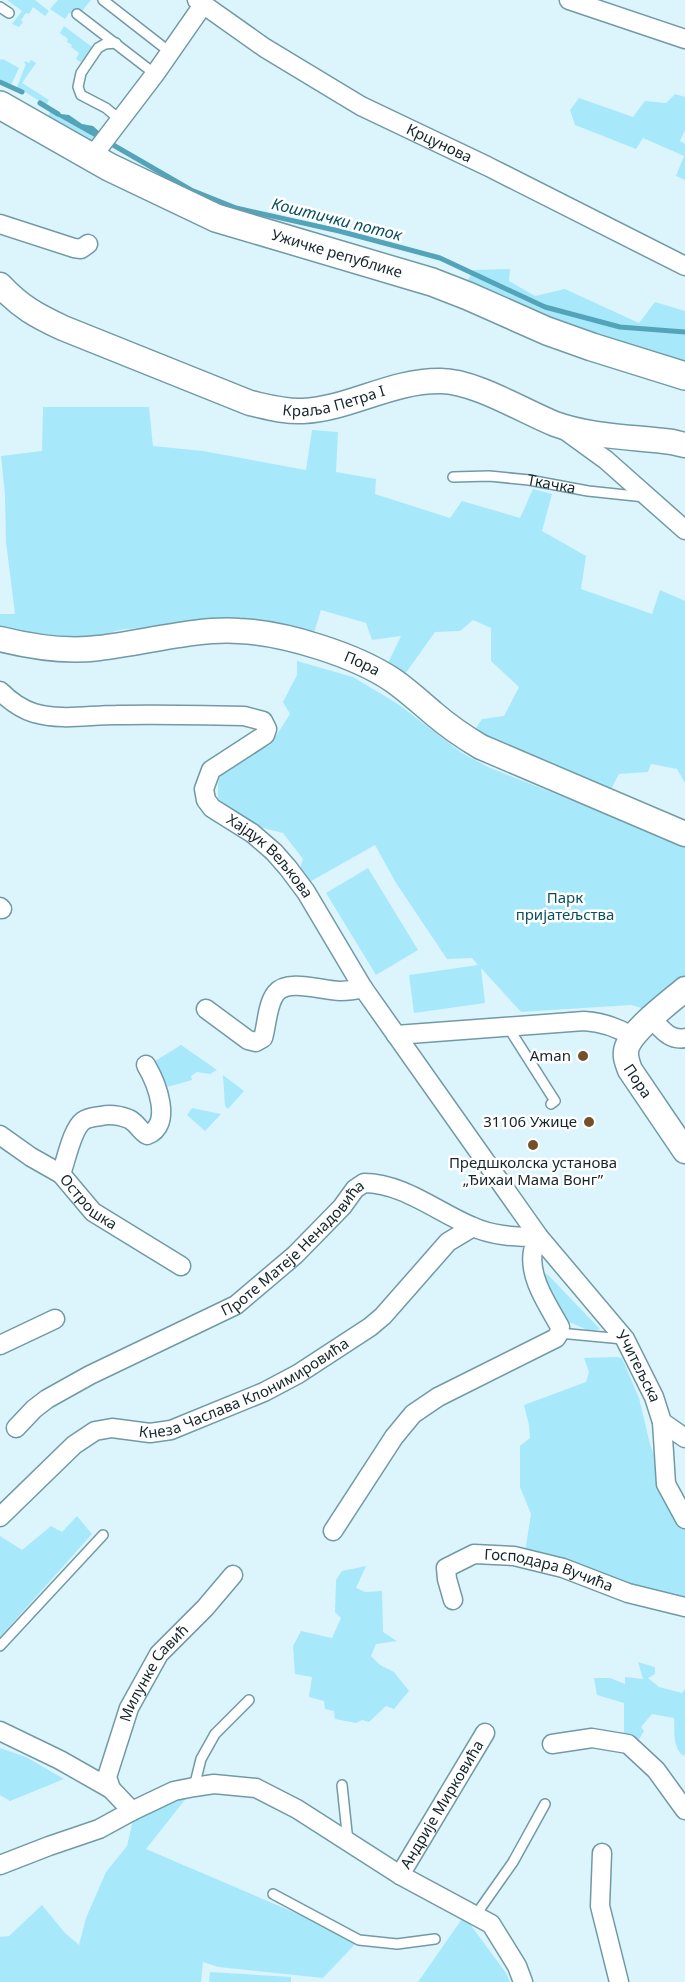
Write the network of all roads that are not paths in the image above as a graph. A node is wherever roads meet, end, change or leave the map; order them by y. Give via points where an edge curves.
1 (103, 0) edge
2 (569, 0) edge
3 (200, 2) edge
4 (0, 6) edge
5 (9, 13) dead end
6 (77, 14) dead end
7 (685, 39) edge
8 (116, 43) junction
9 (165, 44) junction
10 (155, 74) junction
11 (0, 105) edge
12 (104, 139) junction
13 (0, 224) edge
14 (88, 244) dead end
15 (685, 266) edge
16 (0, 285) edge
17 (685, 376) edge
18 (557, 424) junction
19 (685, 445) edge
20 (453, 477) dead end
21 (650, 497) junction
22 (685, 530) edge
23 (0, 639) edge
24 (0, 691) edge
25 (685, 834) edge
26 (363, 988) junction
27 (685, 989) edge
28 (206, 1009) dead end
29 (651, 1018) junction
30 (507, 1027) junction
31 (396, 1035) junction
32 (633, 1037) junction
33 (685, 1038) edge
34 (146, 1065) dead end
35 (551, 1104) dead end
36 (0, 1135) edge
37 (685, 1151) edge
38 (61, 1174) junction
39 (473, 1227) junction
40 (539, 1237) junction
41 (181, 1266) dead end
42 (55, 1319) dead end
43 (559, 1333) junction
44 (625, 1339) junction
45 (0, 1345) edge
46 (662, 1422) junction
47 (16, 1428) dead end
48 (685, 1438) edge
49 (0, 1517) edge
50 (685, 1519) edge
51 (333, 1531) dead end
52 (103, 1535) dead end
53 (233, 1575) dead end
54 (453, 1600) dead end
55 (685, 1607) edge
56 (0, 1646) edge
57 (249, 1700) dead end
58 (0, 1731) edge
59 (485, 1733) dead end
60 (552, 1744) dead end
61 (342, 1785) dead end
62 (194, 1787) junction
63 (111, 1789) junction
64 (545, 1804) dead end
65 (685, 1810) edge
66 (132, 1811) junction
67 (348, 1842) junction
68 (602, 1853) dead end
69 (0, 1865) edge
70 (400, 1875) junction
71 (273, 1894) dead end
72 (475, 1916) junction
73 (435, 1940) dead end
74 (524, 1982) edge
75 (619, 1982) edge

1 - 9 lane
2 - 7 street
3 - 9 street, Крцунова
3 - 15 street, Крцунова via 265,48 361,106
4 - 5 lane
6 - 8 lane
8 - 10 lane
8 - 12 lane via 98,48 81,73 78,87 81,95 106,108
9 - 10 street, Крцунова
10 - 12 street, Крцунова
11 - 12 main road, Ужичке републике
12 - 17 main road, Ужичке републике via 216,218 432,282 592,348
13 - 14 street via 74,248
16 - 18 street, Краља Петра I via 17,303 46,320 250,403 282,411 331,406 413,383 442,380 466,385
18 - 19 street, Краља Петра I via 592,433
18 - 21 street
20 - 21 lane, Ткачка via 519,479
21 - 22 street
23 - 25 street, Пора via 73,650 240,631 302,642 379,672 481,747
24 - 26 street, Хајдук Вељкова via 19,707 51,717 244,716 263,721 265,735 212,770 204,789 206,800 212,808 252,833 288,868
26 - 28 street via 282,988 274,998 263,1038 256,1042
26 - 31 street, Хајдук Вељкова
27 - 29 street
29 - 32 street
29 - 33 street via 668,1035
30 - 31 street
30 - 32 street via 584,1021 620,1029
30 - 35 lane via 555,1101
31 - 40 street, Хајдук Вељкова
32 - 37 street, Пора via 626,1049 630,1070
34 - 38 street via 160,1093 157,1128 147,1135 132,1120 106,1115 90,1117 76,1131
36 - 38 street, Острошка
38 - 41 street, Острошка via 93,1212
39 - 40 street, Проте Матеје Ненадовића via 508,1237
39 - 47 street, Проте Матеје Ненадовића via 392,1187 364,1183 355,1188 295,1255 236,1305 47,1399
39 - 49 street, Кнеза Часлава Клонимировића via 448,1242 370,1327 298,1374 171,1430 95,1431
40 - 43 street via 533,1251 533,1268 560,1327
40 - 44 street, Учитељска
42 - 45 street
43 - 44 lane
43 - 51 street via 413,1414
44 - 46 street, Учитељска via 654,1396
46 - 48 street
46 - 50 street, Учитељска via 666,1484
52 - 56 lane
53 - 63 street, Милунке Савић via 159,1654 129,1708 107,1777
54 - 55 street, Господара Вучића via 446,1568 474,1554 514,1556 563,1568 628,1593
57 - 62 lane via 215,1734 201,1759
58 - 63 street
59 - 70 street, Андрије Мирковића
60 - 65 street via 592,1738 628,1744 656,1770
61 - 67 lane
62 - 66 street via 174,1791
62 - 67 street via 214,1784 256,1788
63 - 66 street
64 - 72 lane via 513,1863
66 - 69 street via 99,1829
67 - 70 street
68 - 75 street via 600,1906
70 - 72 street
71 - 73 lane via 359,1941 397,1944
72 - 74 street via 491,1924

